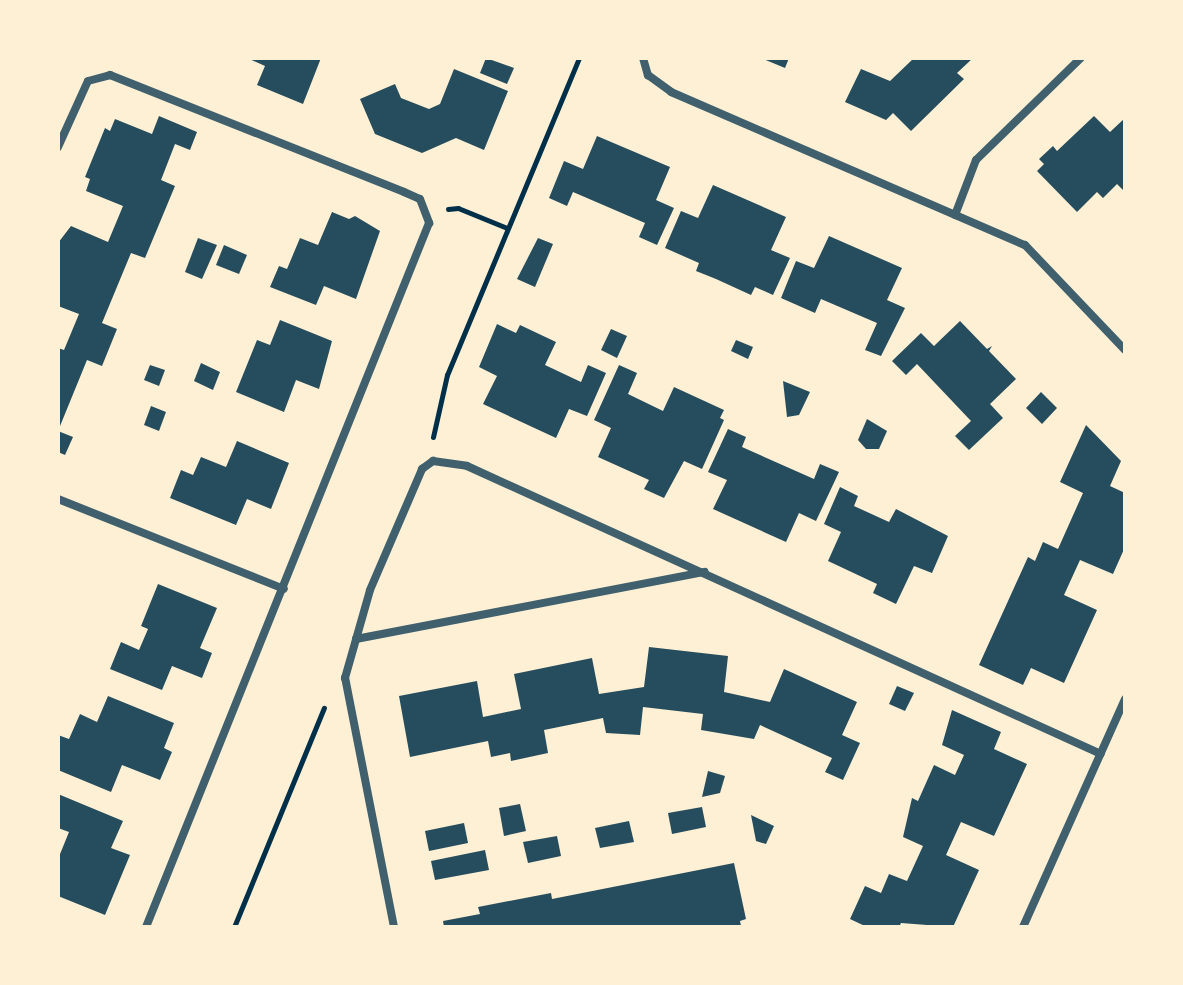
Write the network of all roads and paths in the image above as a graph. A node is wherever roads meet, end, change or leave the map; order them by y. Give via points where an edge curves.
1 (579, 58) edge
2 (643, 58) edge
3 (1081, 58) edge
4 (58, 147) edge
5 (426, 212) junction
6 (955, 215) junction
7 (507, 228) junction
8 (1125, 350) edge
9 (433, 461) junction
10 (58, 499) edge
11 (705, 572) junction
12 (284, 589) junction
13 (356, 639) junction
14 (345, 678) junction
15 (1125, 699) edge
16 (1101, 754) junction
17 (146, 927) edge
18 (234, 927) edge
19 (394, 927) edge
20 (1023, 927) edge

1 - 7 path
2 - 6 street via 648,75 671,92
3 - 6 street via 976,160
4 - 5 street via 88,81 110,75 404,192 420,199
5 - 7 path via 458,208
5 - 12 street via 427,237
6 - 8 street via 1025,245
7 - 9 path via 447,375 433,429
9 - 11 street via 467,466
9 - 13 street via 422,469 370,590
10 - 12 street
11 - 13 street
11 - 16 street
12 - 17 street
13 - 14 street
14 - 18 path via 330,694
14 - 19 street
15 - 16 street
16 - 20 street

